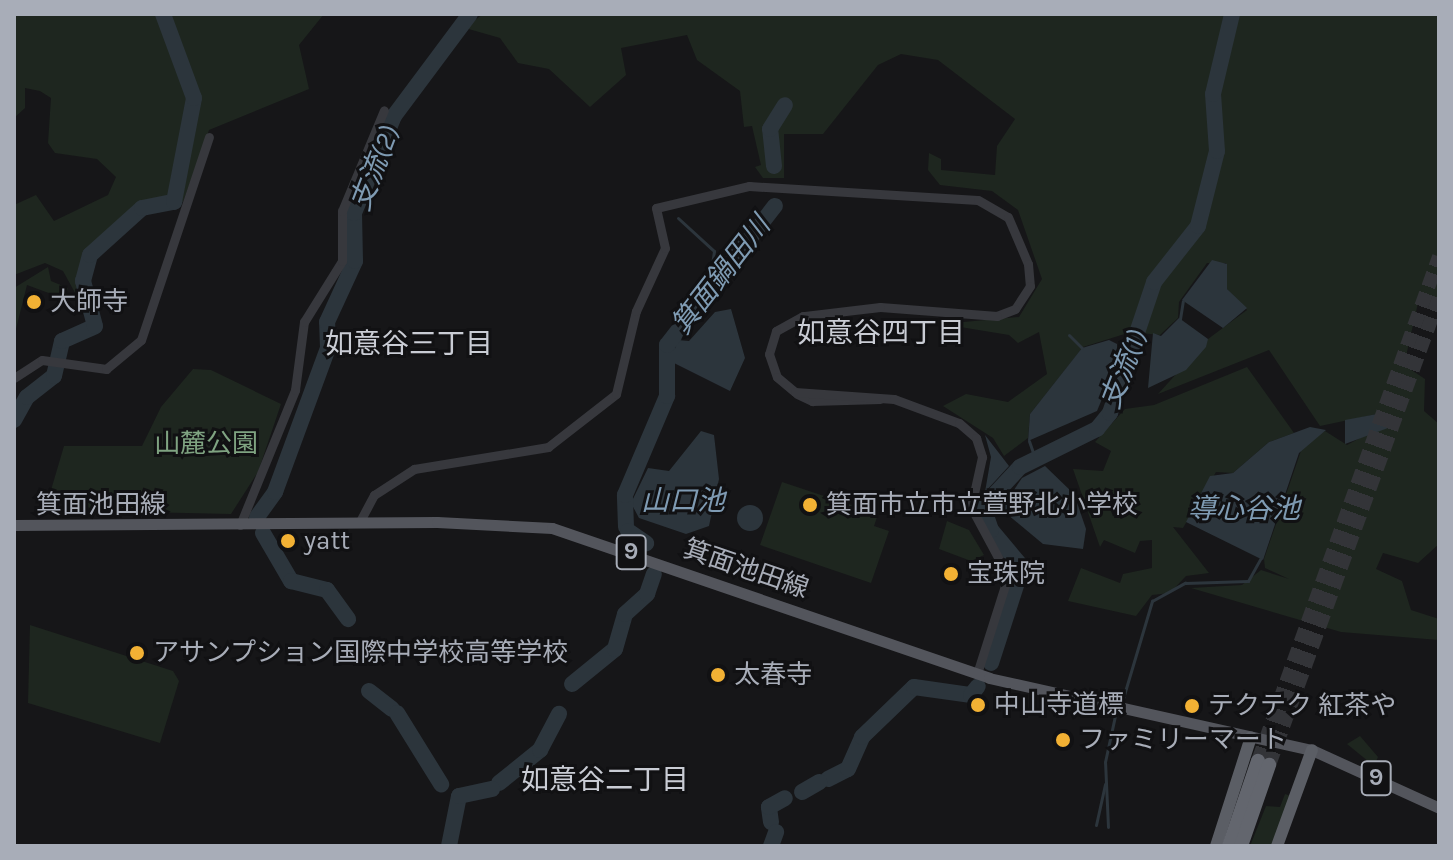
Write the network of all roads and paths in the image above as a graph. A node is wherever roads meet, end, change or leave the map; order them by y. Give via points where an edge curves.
1 (384, 110) dead end
2 (209, 137) dead end
3 (14, 378) edge
4 (359, 523) junction
5 (14, 525) edge
6 (240, 525) junction
7 (977, 674) junction
8 (1251, 737) junction
9 (1312, 750) junction
10 (1439, 808) edge
11 (1216, 846) edge
12 (1229, 846) edge
13 (1241, 846) edge
14 (1277, 846) edge

1 - 6 street via 342,211 342,261 304,322 295,390
2 - 3 street via 141,340 106,369 42,360
4 - 6 main road, 箕面池田線 / 9
4 - 7 main road, 箕面池田線 / 9 via 501,523 576,534
4 - 7 street via 374,495 414,469 548,447 616,394 636,311 665,248 656,208 749,186 970,199 1008,217 1030,275 1020,305 997,316 880,307 790,320 774,334 769,354 777,377 795,392 883,398 959,423 981,449 971,507 1008,576
5 - 6 main road, 箕面池田線 / 9
7 - 8 main road, 箕面池田線 / 9
8 - 9 main road, 箕面池田線 / 9
8 - 11 highway
9 - 10 main road, 箕面池田線 / 9
9 - 14 highway
12 - 13 highway via 1264,763

